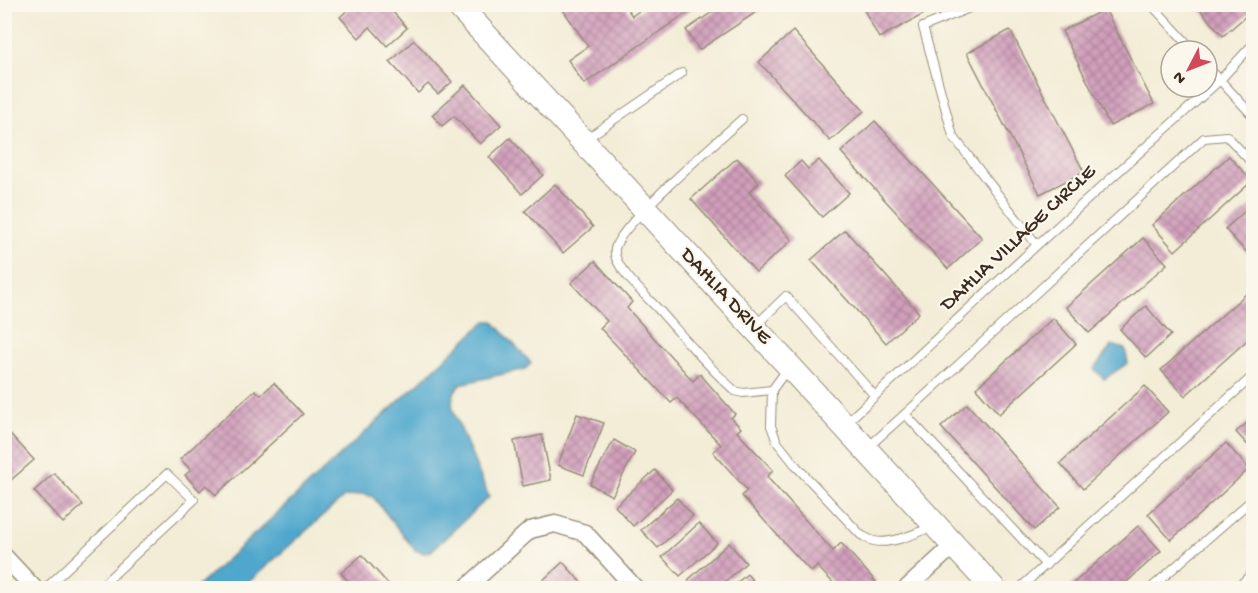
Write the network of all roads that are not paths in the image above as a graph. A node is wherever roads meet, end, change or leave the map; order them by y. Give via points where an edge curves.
1 (457, 4) edge
2 (979, 4) edge
3 (1151, 4) edge
4 (1183, 39) edge
5 (1254, 43) edge
6 (682, 73) dead end
7 (1220, 80) junction
8 (1254, 117) edge
9 (742, 118) dead end
10 (583, 141) junction
11 (1254, 165) edge
12 (645, 209) junction
13 (1037, 245) junction
14 (753, 327) junction
15 (789, 367) junction
16 (1254, 375) edge
17 (772, 390) junction
18 (875, 396) junction
19 (905, 414) junction
20 (843, 426) junction
21 (865, 449) junction
22 (1254, 498) edge
23 (935, 525) junction
24 (953, 546) junction
25 (5, 556) edge
26 (1046, 565) junction
27 (1254, 573) edge
28 (34, 588) edge
29 (46, 588) edge
30 (99, 588) edge
31 (466, 588) edge
32 (635, 588) edge
33 (906, 588) edge
34 (993, 588) edge
35 (1020, 588) edge
36 (1151, 588) edge
37 (1236, 588) edge

1 - 10 street, DAHLIA DRIVE
2 - 13 lane via 923,27 953,136
3 - 4 lane
5 - 7 lane, DAHLIA VILLAGE CIRCLE
6 - 10 lane
7 - 8 lane
7 - 13 lane, DAHLIA VILLAGE CIRCLE
9 - 12 lane
10 - 12 street, DAHLIA DRIVE
11 - 19 lane via 1227,136 1204,138
12 - 14 street, DAHLIA DRIVE
12 - 17 lane via 615,248 615,258 621,267 735,391
13 - 18 lane, DAHLIA VILLAGE CIRCLE
14 - 15 street, DAHLIA DRIVE
14 - 18 lane via 786,296
15 - 17 lane
15 - 20 street, DAHLIA DRIVE
16 - 26 lane
17 - 23 lane via 771,426 777,442 861,535 885,542
18 - 20 lane, DAHLIA VILLAGE CIRCLE
19 - 21 lane
19 - 26 lane
20 - 21 street, DAHLIA DRIVE
21 - 23 street, DAHLIA DRIVE
22 - 36 lane
23 - 24 street, DAHLIA DRIVE
24 - 33 street
24 - 34 street, DAHLIA DRIVE
25 - 28 street
26 - 35 lane
27 - 37 lane
29 - 30 lane via 167,474 194,500
31 - 32 street via 530,530 555,524 585,532

